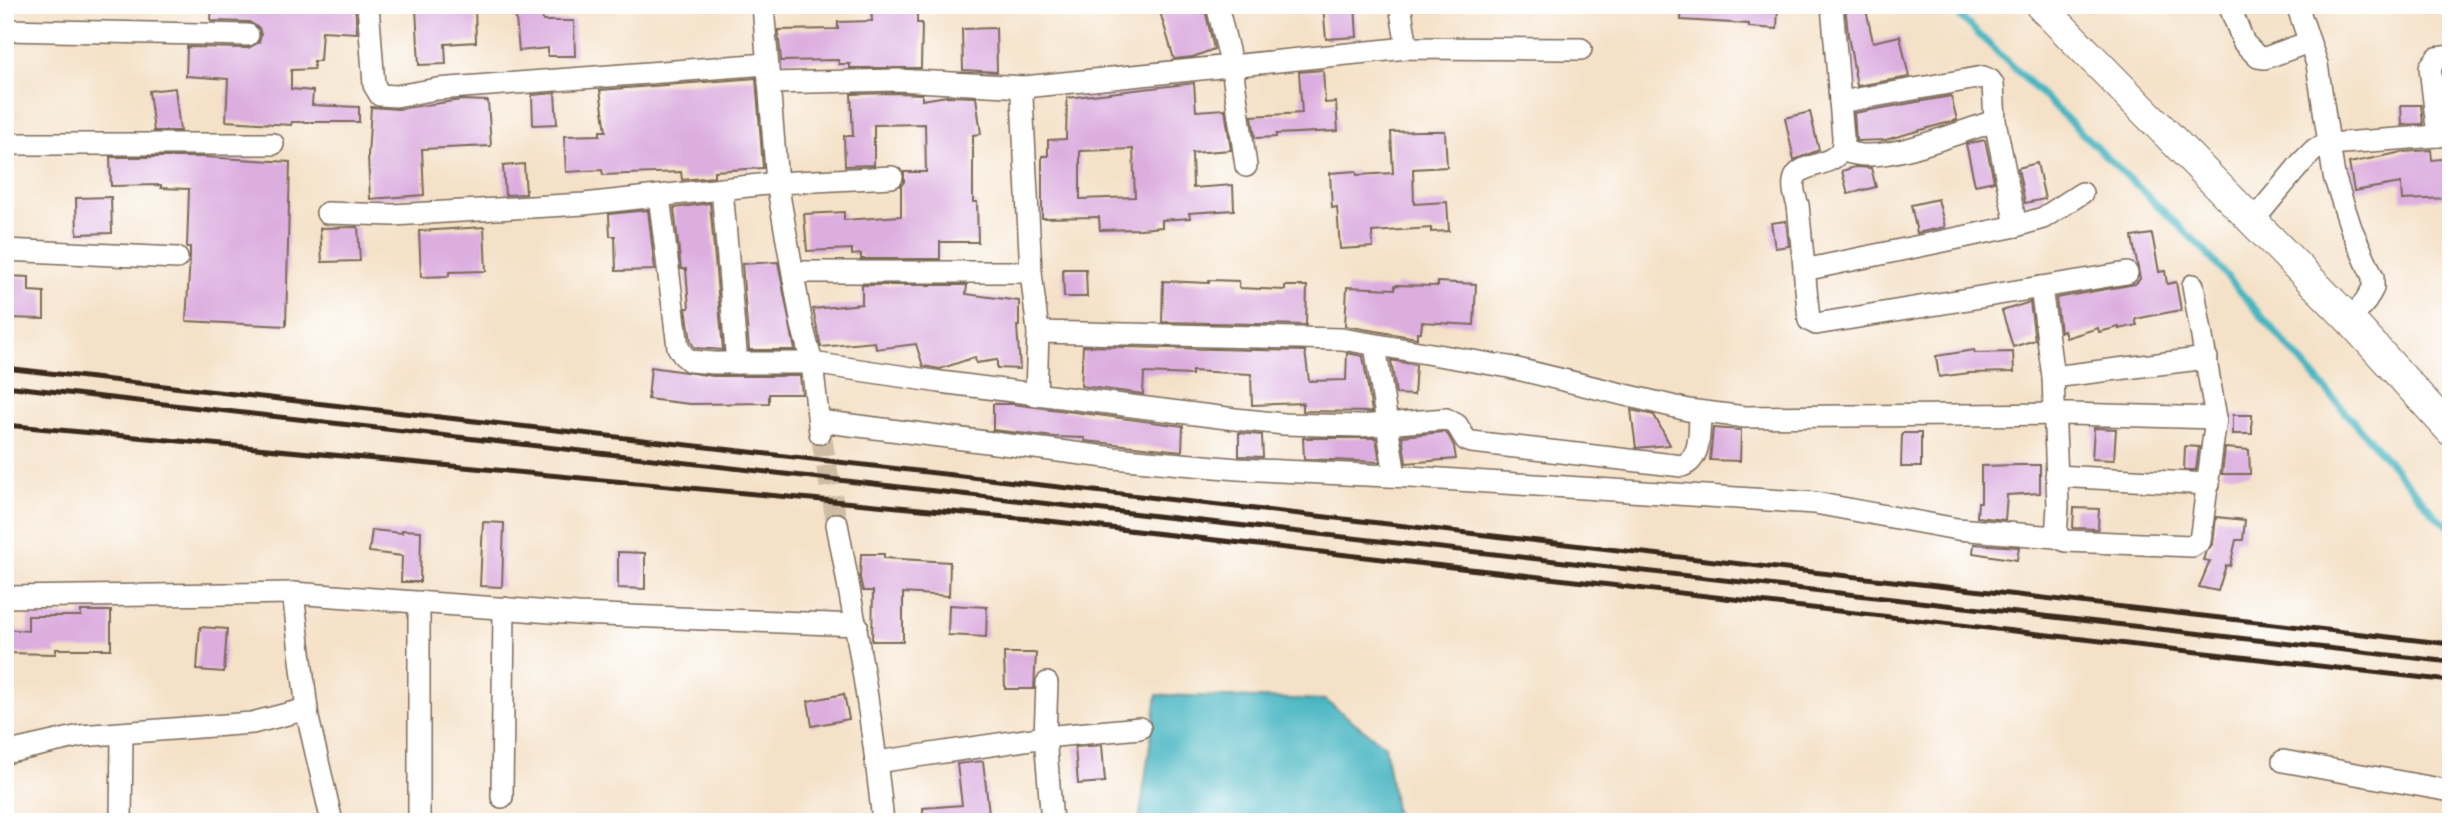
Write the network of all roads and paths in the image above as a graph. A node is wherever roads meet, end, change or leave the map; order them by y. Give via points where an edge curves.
1 (368, 5) edge
2 (763, 5) edge
3 (1217, 5) edge
4 (1400, 5) edge
5 (1832, 5) edge
6 (2040, 5) edge
7 (2229, 5) edge
8 (2297, 5) edge
9 (5, 30) edge
10 (248, 35) dead end
11 (2309, 42) junction
12 (1407, 48) junction
13 (1581, 49) dead end
14 (2451, 56) edge
15 (1232, 67) junction
16 (768, 74) junction
17 (1024, 87) junction
18 (1840, 102) junction
19 (1996, 121) junction
20 (2444, 135) edge
21 (5, 144) edge
22 (273, 144) dead end
23 (2329, 144) junction
24 (1842, 151) junction
25 (1246, 166) dead end
26 (892, 177) dead end
27 (777, 183) junction
28 (722, 189) junction
29 (2082, 193) dead end
30 (659, 196) junction
31 (327, 213) dead end
32 (2252, 222) junction
33 (2016, 226) junction
34 (5, 250) edge
35 (177, 258) dead end
36 (1804, 270) junction
37 (793, 272) junction
38 (1031, 272) junction
39 (2127, 273) dead end
40 (2193, 285) dead end
41 (2041, 287) junction
42 (2350, 320) junction
43 (1038, 332) junction
44 (1375, 345) junction
45 (2207, 358) junction
46 (737, 363) junction
47 (812, 363) junction
48 (2053, 377) junction
49 (1036, 395) junction
50 (1700, 412) junction
51 (2055, 416) junction
52 (2216, 418) junction
53 (1387, 424) junction
54 (2451, 431) edge
55 (1395, 476) junction
56 (2056, 476) junction
57 (2208, 484) junction
58 (837, 524) tunnel mouth
59 (2056, 537) junction
60 (293, 593) junction
61 (5, 597) edge
62 (419, 602) junction
63 (504, 608) junction
64 (857, 625) junction
65 (1047, 683) dead end
66 (307, 709) junction
67 (1140, 728) dead end
68 (122, 734) junction
69 (1045, 737) junction
70 (5, 753) edge
71 (2283, 761) dead end
72 (877, 762) junction
73 (2451, 791) edge
74 (502, 797) dead end
75 (121, 822) edge
76 (332, 822) edge
77 (419, 822) edge
78 (883, 822) edge
79 (1052, 822) edge

1 - 16 street via 374,85 380,94
2 - 16 street
3 - 15 street
4 - 12 street
5 - 18 street
6 - 32 street
7 - 11 street via 2244,43 2258,57
8 - 11 street
9 - 10 street
11 - 23 street via 2317,64
12 - 13 street
12 - 15 street
14 - 20 street via 2437,58 2430,67
15 - 17 street
15 - 25 street
16 - 17 street
16 - 27 street
17 - 38 street
18 - 19 street via 1983,77 1993,84
18 - 24 street
19 - 24 street via 1874,155
19 - 33 street
20 - 23 street
21 - 22 street
23 - 32 street via 2302,162
23 - 42 street via 2334,176 2373,277 2373,288
24 - 36 street via 1805,167 1796,176 1792,190 1798,205
26 - 27 street
27 - 28 street
27 - 37 street
28 - 30 street
28 - 46 street
29 - 33 street via 2043,218
30 - 31 street via 393,215
30 - 46 street via 678,346 690,361
32 - 42 street
33 - 36 street
34 - 35 street
36 - 41 street via 1807,311 1816,324
37 - 38 street
37 - 47 street
38 - 43 street
39 - 41 street
40 - 45 street
41 - 48 street
42 - 54 street
43 - 44 street via 1342,339
43 - 49 street
44 - 50 street via 1509,367
44 - 53 street
45 - 48 street
45 - 52 street
46 - 47 street
47 - 49 street
47 - 55 street via 820,428 1238,470
48 - 51 street
49 - 53 street via 1284,424
50 - 51 street via 1745,417
50 - 53 street via 1694,458 1682,466 1472,442 1446,419
51 - 52 street
51 - 56 street
52 - 57 street
53 - 55 street
55 - 59 street via 1815,503 1957,529
56 - 57 street
56 - 59 street
57 - 59 street via 2196,544 2085,542
58 - 64 street
60 - 61 street
60 - 62 street
60 - 66 street
62 - 63 street
62 - 77 street
63 - 64 street
63 - 74 street
64 - 72 street
65 - 69 street
66 - 68 street via 252,723
66 - 76 street
67 - 69 street
68 - 70 street via 80,736
68 - 75 street
69 - 72 street
69 - 79 street
71 - 73 street
72 - 78 street

